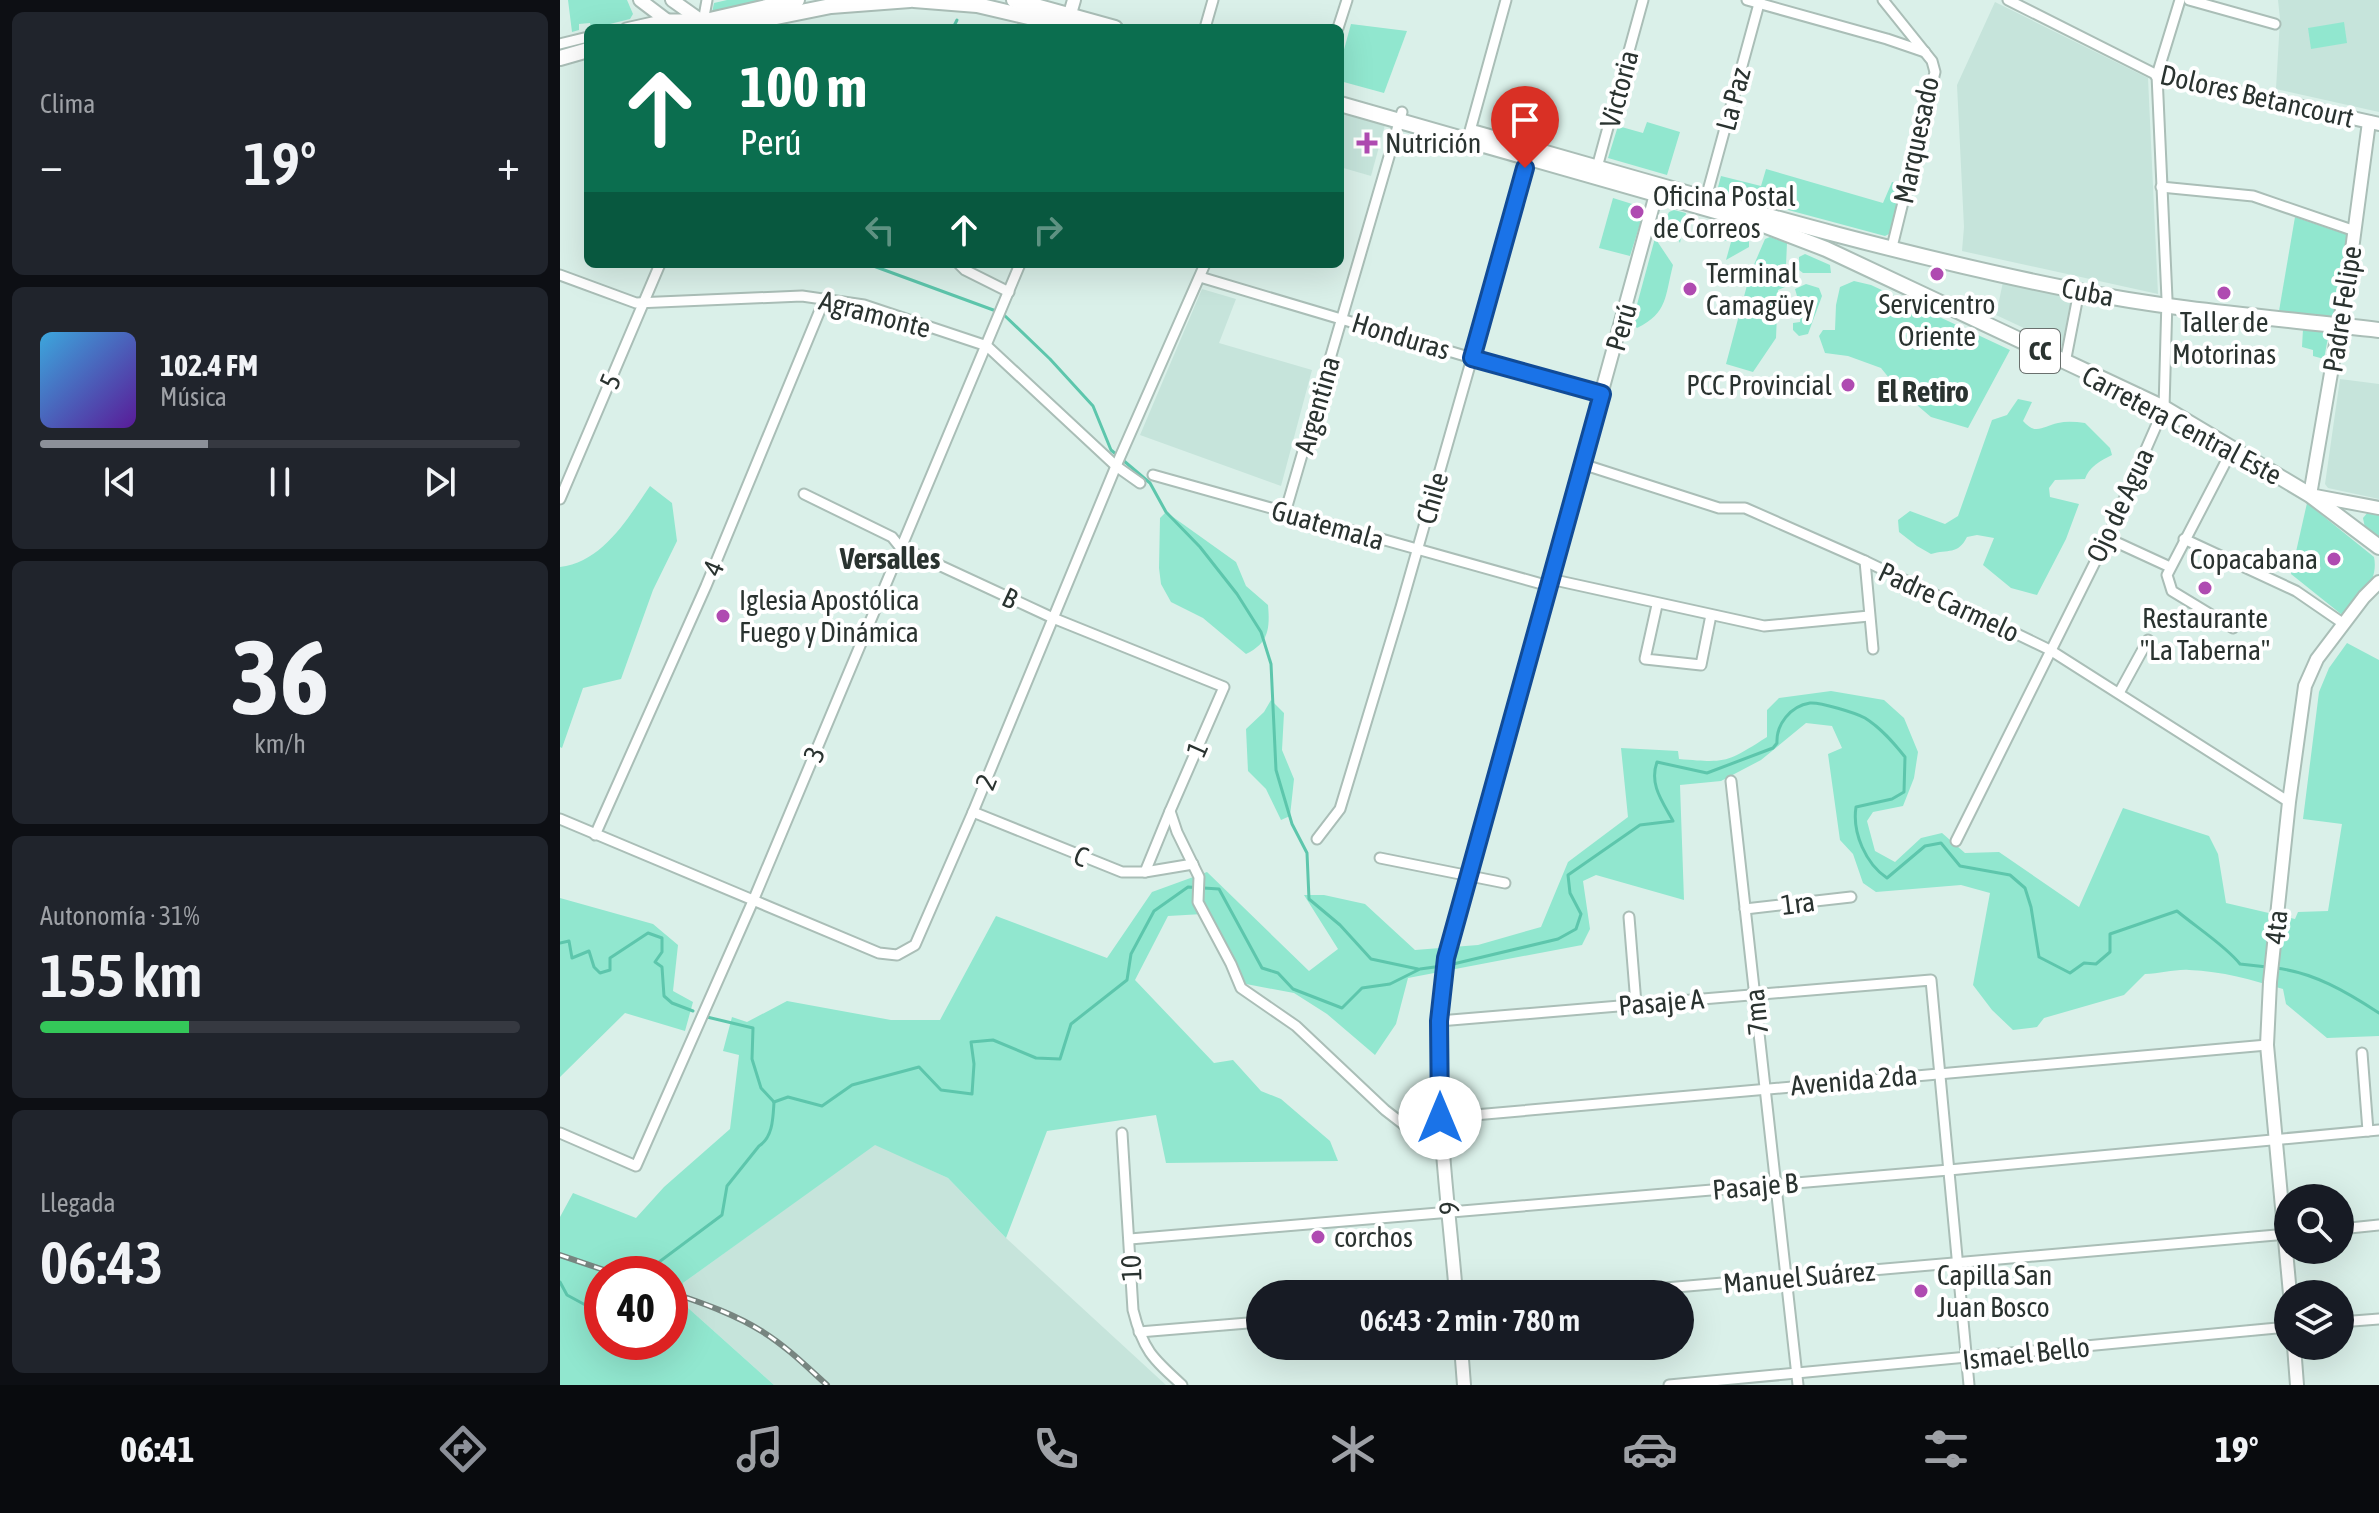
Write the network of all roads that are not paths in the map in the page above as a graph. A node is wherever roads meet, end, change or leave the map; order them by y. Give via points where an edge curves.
1 (672, 0) edge
2 (707, 0) edge
3 (797, 0) edge
4 (912, 0) edge
5 (938, 0) edge
6 (1014, 0) edge
7 (1074, 0) edge
8 (1213, 0) edge
9 (1347, 0) edge
10 (1506, 0) edge
11 (1643, 0) edge
12 (1747, 0) edge
13 (1883, 0) edge
14 (2008, 0) edge
15 (2180, 0) edge
16 (2189, 0) edge
17 (645, 2) edge
18 (1760, 2) edge
19 (812, 4) edge
20 (755, 19) edge
21 (703, 23) edge
22 (1070, 23) edge
23 (643, 24) edge
24 (671, 24) edge
25 (1206, 24) edge
26 (1339, 24) edge
27 (2275, 24) dead end
28 (584, 38) edge
29 (560, 44) edge
30 (584, 51) edge
31 (1925, 52) junction
32 (560, 58) edge
33 (584, 61) edge
34 (560, 66) edge
35 (2157, 75) junction
36 (1344, 97) edge
37 (1344, 105) edge
38 (1400, 117) junction
39 (2374, 123) edge
40 (1469, 136) junction
41 (1529, 154) junction
42 (1596, 172) junction
43 (2161, 187) junction
44 (1656, 195) junction
45 (1706, 198) junction
46 (1802, 225) joint
47 (2355, 231) junction
48 (1831, 232) junction
49 (1849, 237) junction
50 (1892, 247) junction
51 (1826, 249) junction
52 (1844, 259) junction
53 (658, 268) edge
54 (963, 268) edge
55 (1018, 268) edge
56 (1203, 268) edge
57 (560, 275) edge
58 (1200, 277) junction
59 (2079, 291) junction
60 (1009, 292) junction
61 (825, 298) junction
62 (644, 301) junction
63 (2166, 307) junction
64 (1342, 318) junction
65 (2340, 325) junction
66 (2379, 330) edge
67 (987, 346) junction
68 (1472, 358) junction
69 (2065, 363) junction
70 (1602, 394) junction
71 (2164, 408) junction
72 (2233, 448) junction
73 (1582, 464) junction
74 (1116, 466) junction
75 (1153, 475) dead end
76 (1140, 483) dead end
77 (804, 494) dead end
78 (2310, 495) junction
79 (560, 499) edge
80 (2379, 508) edge
81 (1285, 513) junction
82 (2107, 538) junction
83 (2184, 539) junction
84 (900, 547) junction
85 (2378, 549) edge
86 (1417, 551) junction
87 (1865, 561) junction
88 (2170, 567) junction
89 (2378, 580) edge
90 (1550, 583) junction
91 (1657, 605) junction
92 (1711, 615) junction
93 (1869, 616) junction
94 (1053, 618) junction
95 (2344, 624) junction
96 (2233, 628) dead end
97 (2148, 640) dead end
98 (1873, 649) dead end
99 (2050, 650) junction
100 (1224, 687) joint
101 (2119, 693) junction
102 (1731, 781) dead end
103 (2289, 802) junction
104 (1170, 811) junction
105 (973, 812) junction
106 (560, 819) edge
107 (595, 835) junction
108 (1317, 839) dead end
109 (1956, 841) dead end
110 (1380, 858) dead end
111 (1193, 864) junction
112 (1145, 872) junction
113 (1469, 874) junction
114 (1505, 883) dead end
115 (1851, 897) dead end
116 (753, 901) junction
117 (1745, 909) junction
118 (1629, 917) dead end
119 (1442, 979) joint
120 (1754, 994) junction
121 (1636, 1004) junction
122 (1439, 1021) junction
123 (2267, 1045) junction
124 (2362, 1053) dead end
125 (1940, 1073) junction
126 (1765, 1088) junction
127 (1440, 1118) junction
128 (2379, 1130) edge
129 (2368, 1131) junction
130 (560, 1133) edge
131 (1122, 1133) dead end
132 (2275, 1138) junction
133 (1443, 1155) junction
134 (1949, 1170) junction
135 (1776, 1184) junction
136 (2280, 1184) edge
137 (1450, 1212) junction
138 (2379, 1225) edge
139 (2354, 1228) edge
140 (2274, 1235) edge
141 (1130, 1239) junction
142 (1959, 1264) junction
143 (1785, 1278) junction
144 (1455, 1280) edge
145 (1694, 1286) edge
146 (2379, 1319) edge
147 (2354, 1321) edge
148 (1246, 1323) edge
149 (2274, 1328) edge
150 (1139, 1332) junction
151 (1967, 1359) junction
152 (1462, 1360) edge
153 (2295, 1360) edge
154 (1796, 1373) junction
155 (1182, 1385) edge
156 (1464, 1385) edge
157 (1669, 1385) edge
158 (1798, 1385) edge
159 (1969, 1385) edge
160 (2297, 1385) edge

1 - 21 street
2 - 21 street
3 - 20 main road
4 - 5 main road
4 - 19 main road
5 - 22 main road
6 - 22 main road
7 - 22 street
8 - 25 street
9 - 26 street
10 - 40 street
11 - 42 street, Victoria
12 - 18 street
13 - 31 street, Marquesado
14 - 35 street, Dolores Betancourt
15 - 35 street, Ojo de Agua
16 - 27 street
17 - 23 street
17 - 24 street
18 - 31 street
18 - 45 street, La Paz
19 - 20 main road
20 - 21 main road
28 - 29 street
30 - 32 main road
31 - 50 street, Marquesado via 1935,72
33 - 34 main road
35 - 39 street, Dolores Betancourt
35 - 43 street, Ojo de Agua
36 - 38 main road, Carretera Central Este / CC
37 - 38 main road, Carretera Central Este / CC
38 - 40 main road, Carretera Central Este / CC
38 - 64 street, Argentina
39 - 47 street, Padre Felipe
40 - 41 main road, Carretera Central Este / CC
41 - 42 main road, Carretera Central Este / CC
41 - 68 street, Chile
42 - 44 main road, Carretera Central Este / CC
43 - 47 street via 2253,196
43 - 63 street, Ojo de Agua
44 - 45 main road, Carretera Central Este / CC
44 - 51 main road, Carretera Central Este / CC via 1761,224
44 - 70 street, Perú
45 - 46 main road, Carretera Central Este / CC
46 - 48 main road, Cuba / CC
47 - 65 street, Padre Felipe
48 - 49 main road, Cuba / CC
48 - 51 main road
49 - 50 main road, Cuba / CC
49 - 52 main road
50 - 59 main road, Cuba / CC
51 - 52 main road, Carretera Central Este / CC
52 - 69 main road, Carretera Central Este / CC
53 - 62 street, 5
54 - 60 street
55 - 60 street, 3
56 - 58 street, 2
57 - 62 street, Agramonte via 636,303
58 - 64 street, Honduras
58 - 74 street, 2
59 - 63 main road, Cuba / CC
59 - 69 street
60 - 67 street, 3
61 - 62 street, Agramonte
61 - 67 street, Agramonte via 864,305
61 - 107 street, 4 via 706,586
62 - 79 street, 5
63 - 65 main road, Cuba / CC
63 - 71 street, Ojo de Agua
64 - 68 street, Honduras
64 - 81 street, Argentina
65 - 66 main road, Cuba / CC
65 - 78 street, Padre Felipe
67 - 74 street, Agramonte
67 - 84 street, 3
68 - 70 street, Honduras
68 - 86 street, Chile
69 - 71 main road, Carretera Central Este / CC
70 - 73 street, Perú
71 - 72 main road, Carretera Central Este / CC
71 - 82 street, Ojo de Agua
72 - 78 main road, Carretera Central Este / CC
72 - 83 street
73 - 87 street, Padre Carmelo via 1719,508 1745,508
73 - 90 street, Perú
74 - 76 street, Agramonte
74 - 94 street, 2
75 - 81 street, Guatemala
77 - 84 street, B via 892,537
78 - 80 street
78 - 85 main road, Carretera Central Este / CC
81 - 86 street, Guatemala
82 - 88 street
82 - 99 street, Ojo de Agua
83 - 88 street
83 - 95 street via 2296,591
84 - 94 street, B
84 - 116 street, 3
86 - 90 street, Guatemala
86 - 108 street, Chile via 1340,809
87 - 93 street
87 - 99 street, Padre Carmelo
88 - 96 street via 2172,591
89 - 95 street, 4ta
90 - 91 street, Guatemala
90 - 113 street, Perú
91 - 92 street, Guatemala
91 - 92 street via 1645,659 1701,665
92 - 93 street, Guatemala via 1764,626
93 - 98 street
94 - 100 street, B
94 - 105 street, 2
95 - 103 street, 4ta via 2317,659 2305,686
97 - 101 street
99 - 101 street, Padre Carmelo
99 - 109 street, Ojo de Agua
100 - 104 street, 1
101 - 103 street, Padre Carmelo
102 - 117 street, 7ma
103 - 123 street, 4ta
104 - 111 street
104 - 112 street, 1
105 - 112 street, C via 1122,872
105 - 116 street, 2 via 915,945 897,955 879,953
106 - 107 street, 2
107 - 116 street, 2
110 - 113 street
111 - 112 street, C
111 - 133 street via 1200,883 1198,902 1241,988 1296,1026 1385,1110
113 - 114 street
113 - 119 street, Perú
115 - 117 street, 1ra
116 - 130 street, 3 via 636,1166
117 - 120 street, 7ma
118 - 121 street
119 - 122 street, 9
120 - 121 street, Pasaje A
120 - 125 street, Pasaje A via 1931,980
120 - 126 street, 7ma
121 - 122 street, Pasaje A
122 - 127 street, 9
123 - 125 street, Avenida 2da
123 - 132 street, 4ta
124 - 129 street
125 - 126 street, Avenida 2da
125 - 134 street
126 - 127 street, Avenida 2da
126 - 135 street, 7ma
127 - 133 street, 9
128 - 129 street, Pasaje B
129 - 132 street, Pasaje B
131 - 141 street, 10
132 - 134 street, Pasaje B
132 - 136 street, 4ta
133 - 137 street, 9
134 - 135 street, Pasaje B
134 - 142 street
135 - 137 street, Pasaje B
135 - 143 street, 7ma
137 - 141 street, Pasaje B
137 - 144 street, 9
138 - 139 street
140 - 142 street, Manuel Suárez
141 - 150 street, 10
142 - 143 street, Manuel Suárez
142 - 151 street
143 - 145 street, Manuel Suárez
143 - 154 street, 7ma
146 - 147 street
148 - 150 street
149 - 151 street, Ismael Bello
150 - 155 street, 10 via 1151,1357
151 - 154 street, Ismael Bello
151 - 159 street
152 - 156 street
153 - 160 street
154 - 157 street, Ismael Bello
154 - 158 street, 7ma

